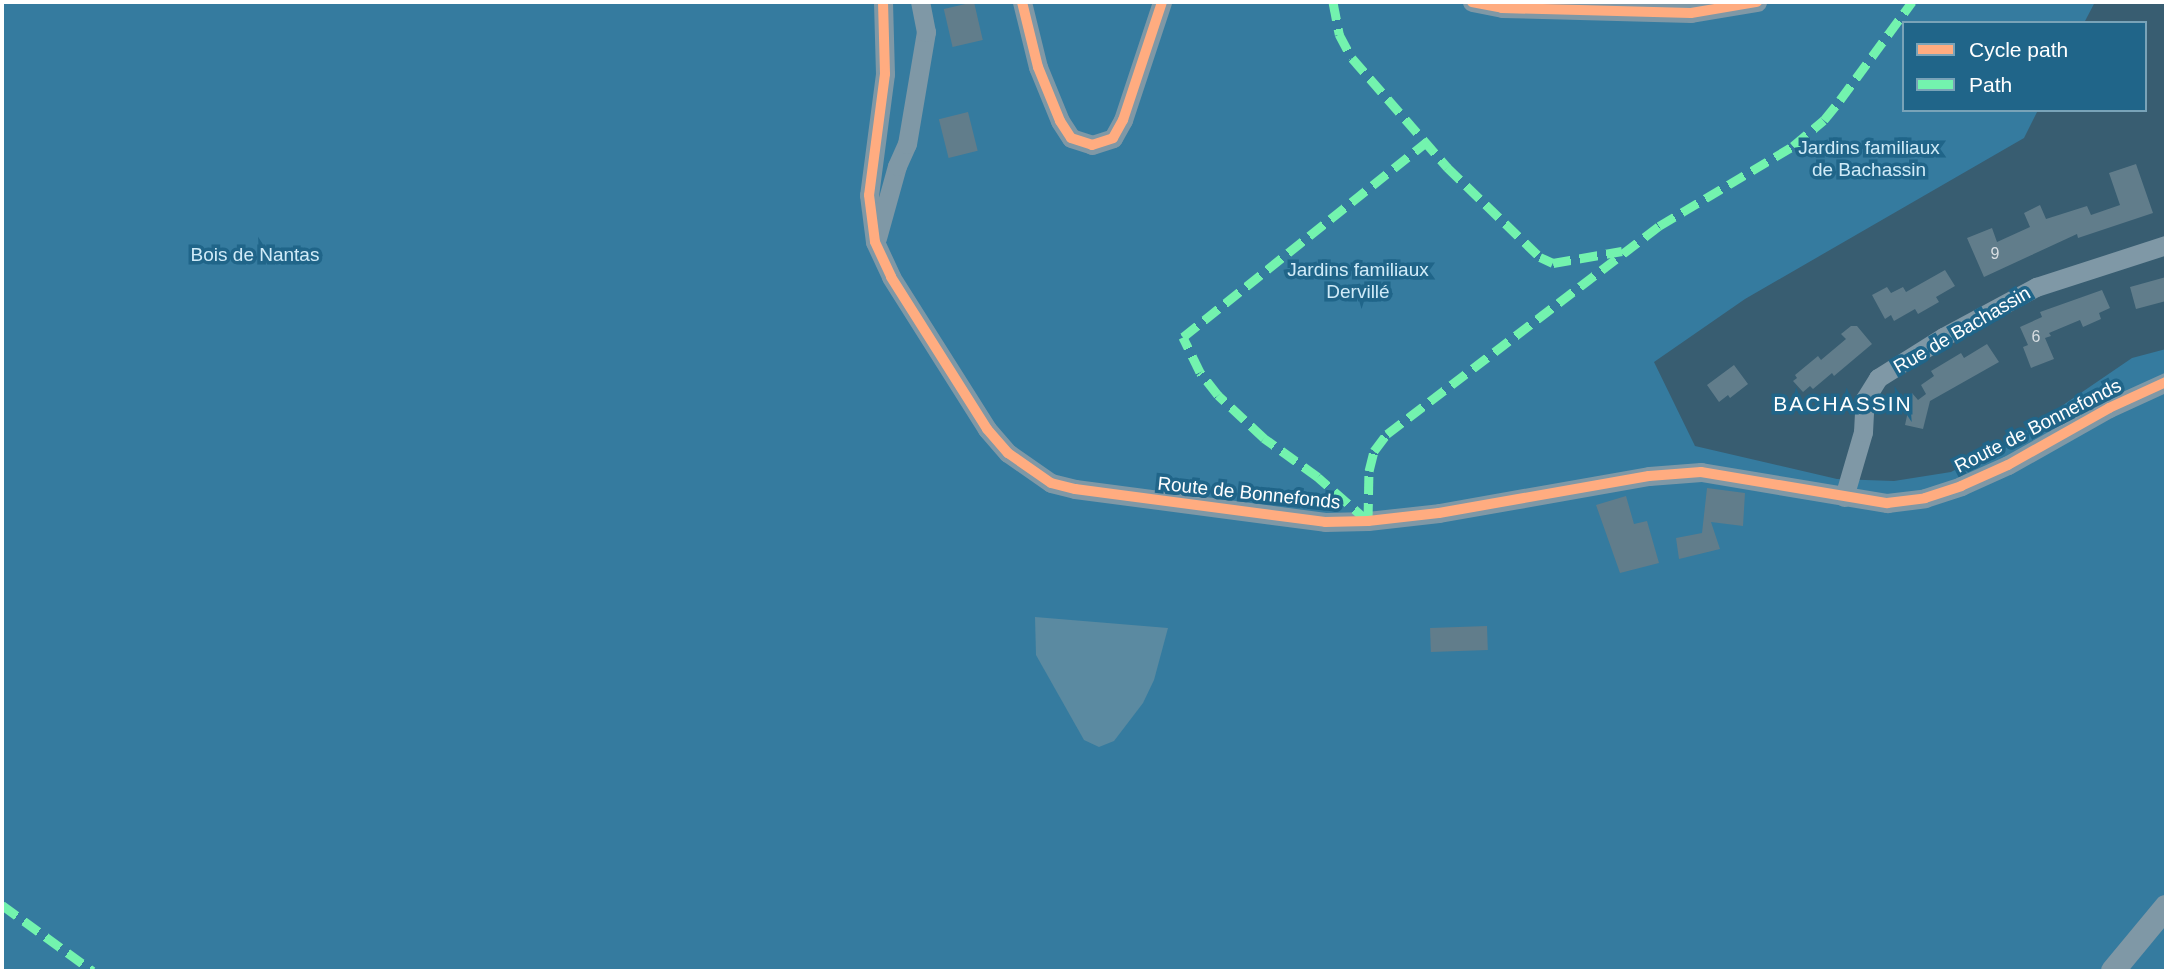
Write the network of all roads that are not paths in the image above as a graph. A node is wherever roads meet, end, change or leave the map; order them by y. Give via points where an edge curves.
1 (883, 2) edge
2 (920, 2) edge
3 (1022, 2) edge
4 (1162, 2) edge
5 (1472, 2) edge
6 (1757, 2) edge
7 (875, 242) junction
8 (2166, 245) edge
9 (2166, 382) edge
10 (1844, 498) junction
11 (2166, 907) edge
12 (2113, 971) edge

1 - 7 street, Route de Bonnefonds via 885,74 869,195
2 - 7 street via 926,32 907,144
3 - 4 street via 1038,67 1060,121 1071,138 1092,145 1113,138 1123,120
5 - 6 street via 1502,8 1691,13
7 - 10 street, Route de Bonnefonds via 891,277 987,429 1028,470 1075,489 1325,522 1439,513 1648,476 1701,472
8 - 10 street, Rue de Bachassin via 2036,287 1878,378 1865,399 1863,432
9 - 10 street, Route de Bonnefonds via 1961,486 1926,498 1886,503
11 - 12 street

